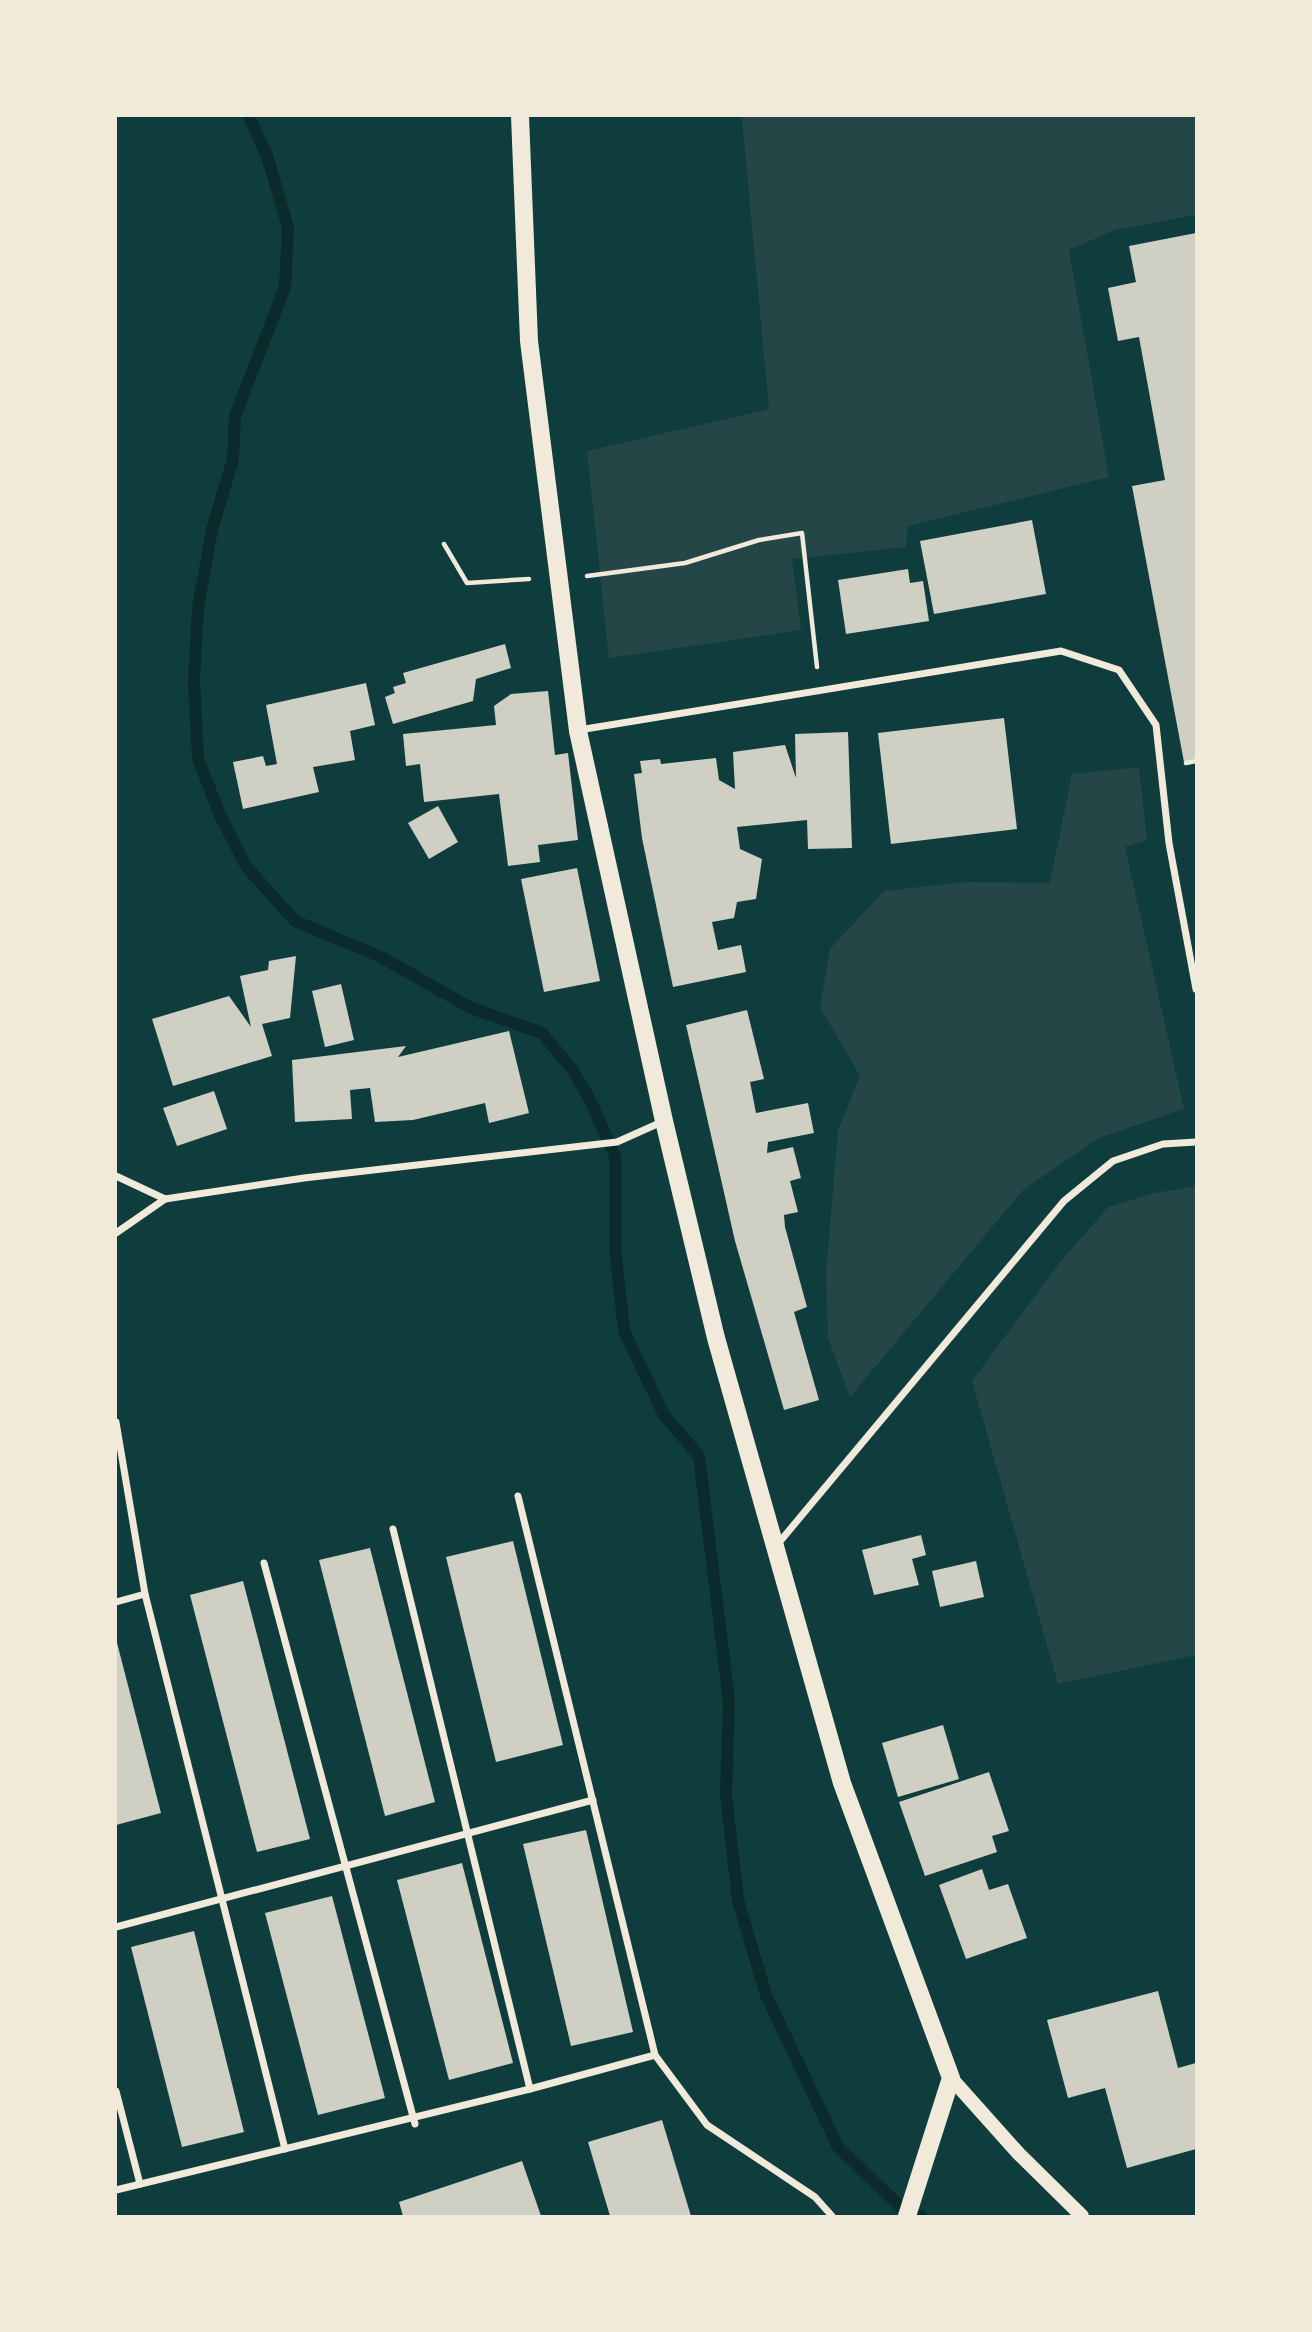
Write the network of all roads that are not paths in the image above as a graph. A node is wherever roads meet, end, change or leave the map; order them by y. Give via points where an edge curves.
1 (520, 116) edge
2 (578, 731) junction
3 (1196, 989) edge
4 (664, 1121) junction
5 (1196, 1142) edge
6 (116, 1176) edge
7 (165, 1199) junction
8 (116, 1233) edge
9 (116, 1422) edge
10 (518, 1496) dead end
11 (393, 1530) dead end
12 (775, 1547) junction
13 (264, 1563) dead end
14 (145, 1594) junction
15 (116, 1602) edge
16 (593, 1800) junction
17 (469, 1833) junction
18 (345, 1866) junction
19 (222, 1899) junction
20 (116, 1927) edge
21 (655, 2055) junction
22 (951, 2078) junction
23 (530, 2089) junction
24 (116, 2091) edge
25 (414, 2120) junction
26 (285, 2149) junction
27 (140, 2184) junction
28 (116, 2190) edge
29 (832, 2217) edge
30 (907, 2217) edge
31 (1082, 2217) edge

1 - 2 main road via 529,341
2 - 3 street via 1061,652 1119,670 1156,725 1169,843
2 - 4 main road
4 - 7 street via 617,1142
4 - 12 main road via 716,1338
5 - 12 street via 1163,1144 1113,1161 1064,1201
6 - 7 street
7 - 8 street
9 - 14 street
10 - 16 street
11 - 17 street
12 - 22 main road via 842,1783
13 - 18 street
14 - 15 street
14 - 19 street
16 - 17 street
16 - 21 street
17 - 18 street
17 - 23 street
18 - 19 street
18 - 25 street
19 - 20 street
19 - 26 street
21 - 23 street
21 - 29 street via 707,2125 815,2197
22 - 30 main road
22 - 31 main road
23 - 25 street
24 - 27 street
25 - 26 street
26 - 27 street
27 - 28 street

